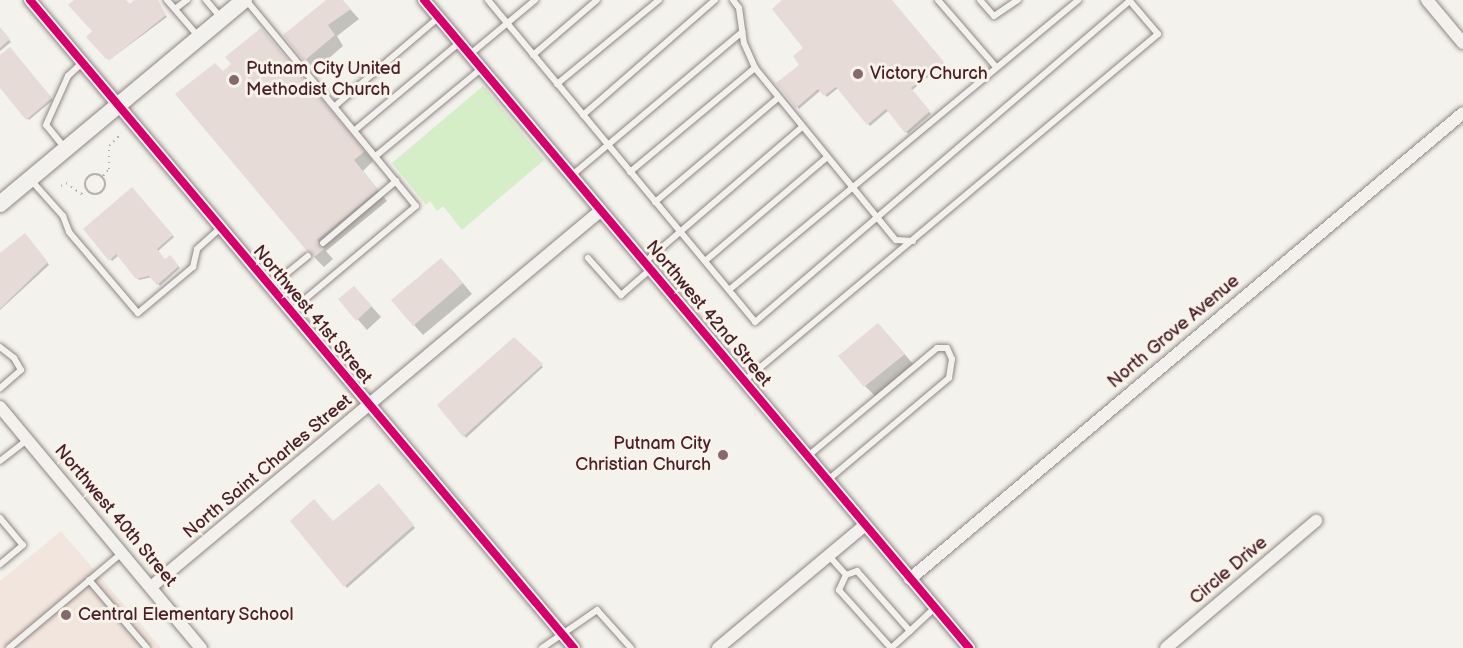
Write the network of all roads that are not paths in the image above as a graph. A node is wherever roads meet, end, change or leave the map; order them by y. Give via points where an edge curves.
1 (30, 0) edge
2 (167, 0) edge
3 (187, 0) edge
4 (206, 0) edge
5 (245, 0) edge
6 (424, 0) edge
7 (488, 0) edge
8 (535, 0) edge
9 (597, 0) edge
10 (659, 0) edge
11 (715, 0) edge
12 (733, 0) edge
13 (938, 0) edge
14 (980, 0) edge
15 (1018, 0) edge
16 (1078, 0) edge
17 (1129, 0) edge
18 (1427, 0) edge
19 (175, 9) junction
20 (439, 17) junction
21 (221, 19) junction
22 (507, 23) junction
23 (742, 32) junction
24 (199, 37) junction
25 (459, 42) junction
26 (1463, 43) edge
27 (469, 55) junction
28 (533, 55) junction
29 (82, 63) junction
30 (996, 67) junction
31 (755, 68) junction
32 (481, 69) junction
33 (557, 84) junction
34 (778, 98) junction
35 (116, 105) junction
36 (334, 106) junction
37 (1463, 113) edge
38 (583, 115) junction
39 (801, 128) junction
40 (355, 130) junction
41 (607, 143) junction
42 (65, 148) junction
43 (376, 155) junction
44 (826, 158) junction
45 (630, 172) junction
46 (570, 176) junction
47 (30, 178) junction
48 (396, 180) junction
49 (851, 188) junction
50 (655, 202) junction
51 (0, 204) edge
52 (600, 211) junction
53 (877, 218) junction
54 (220, 228) junction
55 (681, 232) junction
56 (913, 241) junction
57 (323, 243) dead end
58 (308, 256) dead end
59 (588, 258) dead end
60 (705, 261) junction
61 (647, 266) junction
62 (269, 287) junction
63 (729, 290) junction
64 (290, 312) junction
65 (0, 346) edge
66 (744, 381) junction
67 (0, 388) edge
68 (369, 406) junction
69 (0, 407) edge
70 (28, 440) junction
71 (807, 456) junction
72 (0, 462) edge
73 (828, 480) junction
74 (0, 518) edge
75 (1316, 521) dead end
76 (865, 525) junction
77 (123, 552) junction
78 (829, 556) junction
79 (0, 564) edge
80 (846, 575) junction
81 (910, 579) junction
82 (89, 580) junction
83 (151, 588) junction
84 (935, 608) junction
85 (910, 631) junction
86 (562, 635) junction
87 (720, 647) edge
88 (9, 648) edge
89 (147, 648) edge
90 (201, 648) edge
91 (542, 648) edge
92 (573, 648) edge
93 (631, 648) edge
94 (969, 648) edge
95 (1166, 648) edge

1 - 29 street, Northwest 41st Street
2 - 19 lane
3 - 19 lane
4 - 21 lane
5 - 21 main road
5 - 36 lane
6 - 20 street, Northwest 42nd Street
7 - 22 lane
8 - 22 lane
9 - 28 lane
10 - 33 lane
11 - 38 lane
12 - 23 lane via 739,8
13 - 30 lane
14 - 15 lane via 994,16
16 - 30 lane
17 - 53 lane
17 - 56 lane via 1158,34
18 - 26 street
19 - 24 lane
20 - 25 street, Northwest 42nd Street
20 - 36 lane
21 - 24 main road
22 - 27 lane
22 - 28 lane
23 - 31 lane
23 - 41 lane
24 - 35 main road
25 - 27 street, Northwest 42nd Street
25 - 40 lane
27 - 32 street, Northwest 42nd Street
28 - 33 lane
29 - 35 street, Northwest 41st Street
29 - 42 lane via 68,76 46,125
30 - 49 lane
31 - 34 lane
31 - 45 lane
32 - 43 lane
32 - 46 street, Northwest 42nd Street
33 - 38 lane
34 - 39 lane
34 - 50 lane
35 - 42 main road
35 - 54 street, Northwest 41st Street
36 - 40 lane
37 - 81 street, North Grove Avenue
38 - 41 lane
39 - 44 lane
39 - 55 lane
40 - 43 lane
41 - 45 lane
41 - 46 lane
42 - 47 main road
43 - 48 lane
44 - 49 lane
44 - 60 lane
45 - 50 lane
46 - 52 street, Northwest 42nd Street
47 - 51 main road
47 - 54 lane via 63,216 69,232 138,313 193,267 197,249
48 - 57 lane
48 - 64 lane via 416,206
49 - 53 lane
49 - 63 lane
50 - 55 lane
52 - 61 street, Northwest 42nd Street
52 - 68 street, North Saint Charles Street
53 - 56 lane via 896,240
53 - 63 lane via 755,322
54 - 62 street, Northwest 41st Street
55 - 60 lane
55 - 61 lane
56 - 66 lane
58 - 62 lane
59 - 61 lane via 621,296
60 - 63 lane
61 - 66 street, Northwest 42nd Street
62 - 64 street, Northwest 41st Street
64 - 68 street, Northwest 41st Street
65 - 67 lane via 21,370
66 - 71 street, Northwest 42nd Street
68 - 83 street, North Saint Charles Street
68 - 86 street, Northwest 41st Street
69 - 70 street, Northwest 40th Street
70 - 72 lane
70 - 77 street, Northwest 40th Street
71 - 73 street, Northwest 42nd Street
71 - 73 lane via 937,348 947,348 952,359 949,378
73 - 76 street, Northwest 42nd Street
74 - 79 lane via 23,545
75 - 95 street, Circle Drive
76 - 78 street
76 - 81 street, Northwest 42nd Street
77 - 82 lane
77 - 83 street, Northwest 40th Street
78 - 80 lane
78 - 87 street
80 - 85 lane via 860,572
80 - 85 lane via 838,590 888,648
81 - 84 street, Northwest 42nd Street
82 - 88 lane
82 - 89 lane
83 - 90 street, Northwest 40th Street
84 - 85 lane
84 - 94 street, Northwest 42nd Street
86 - 91 lane
86 - 92 street, Northwest 41st Street
86 - 93 lane via 599,611

